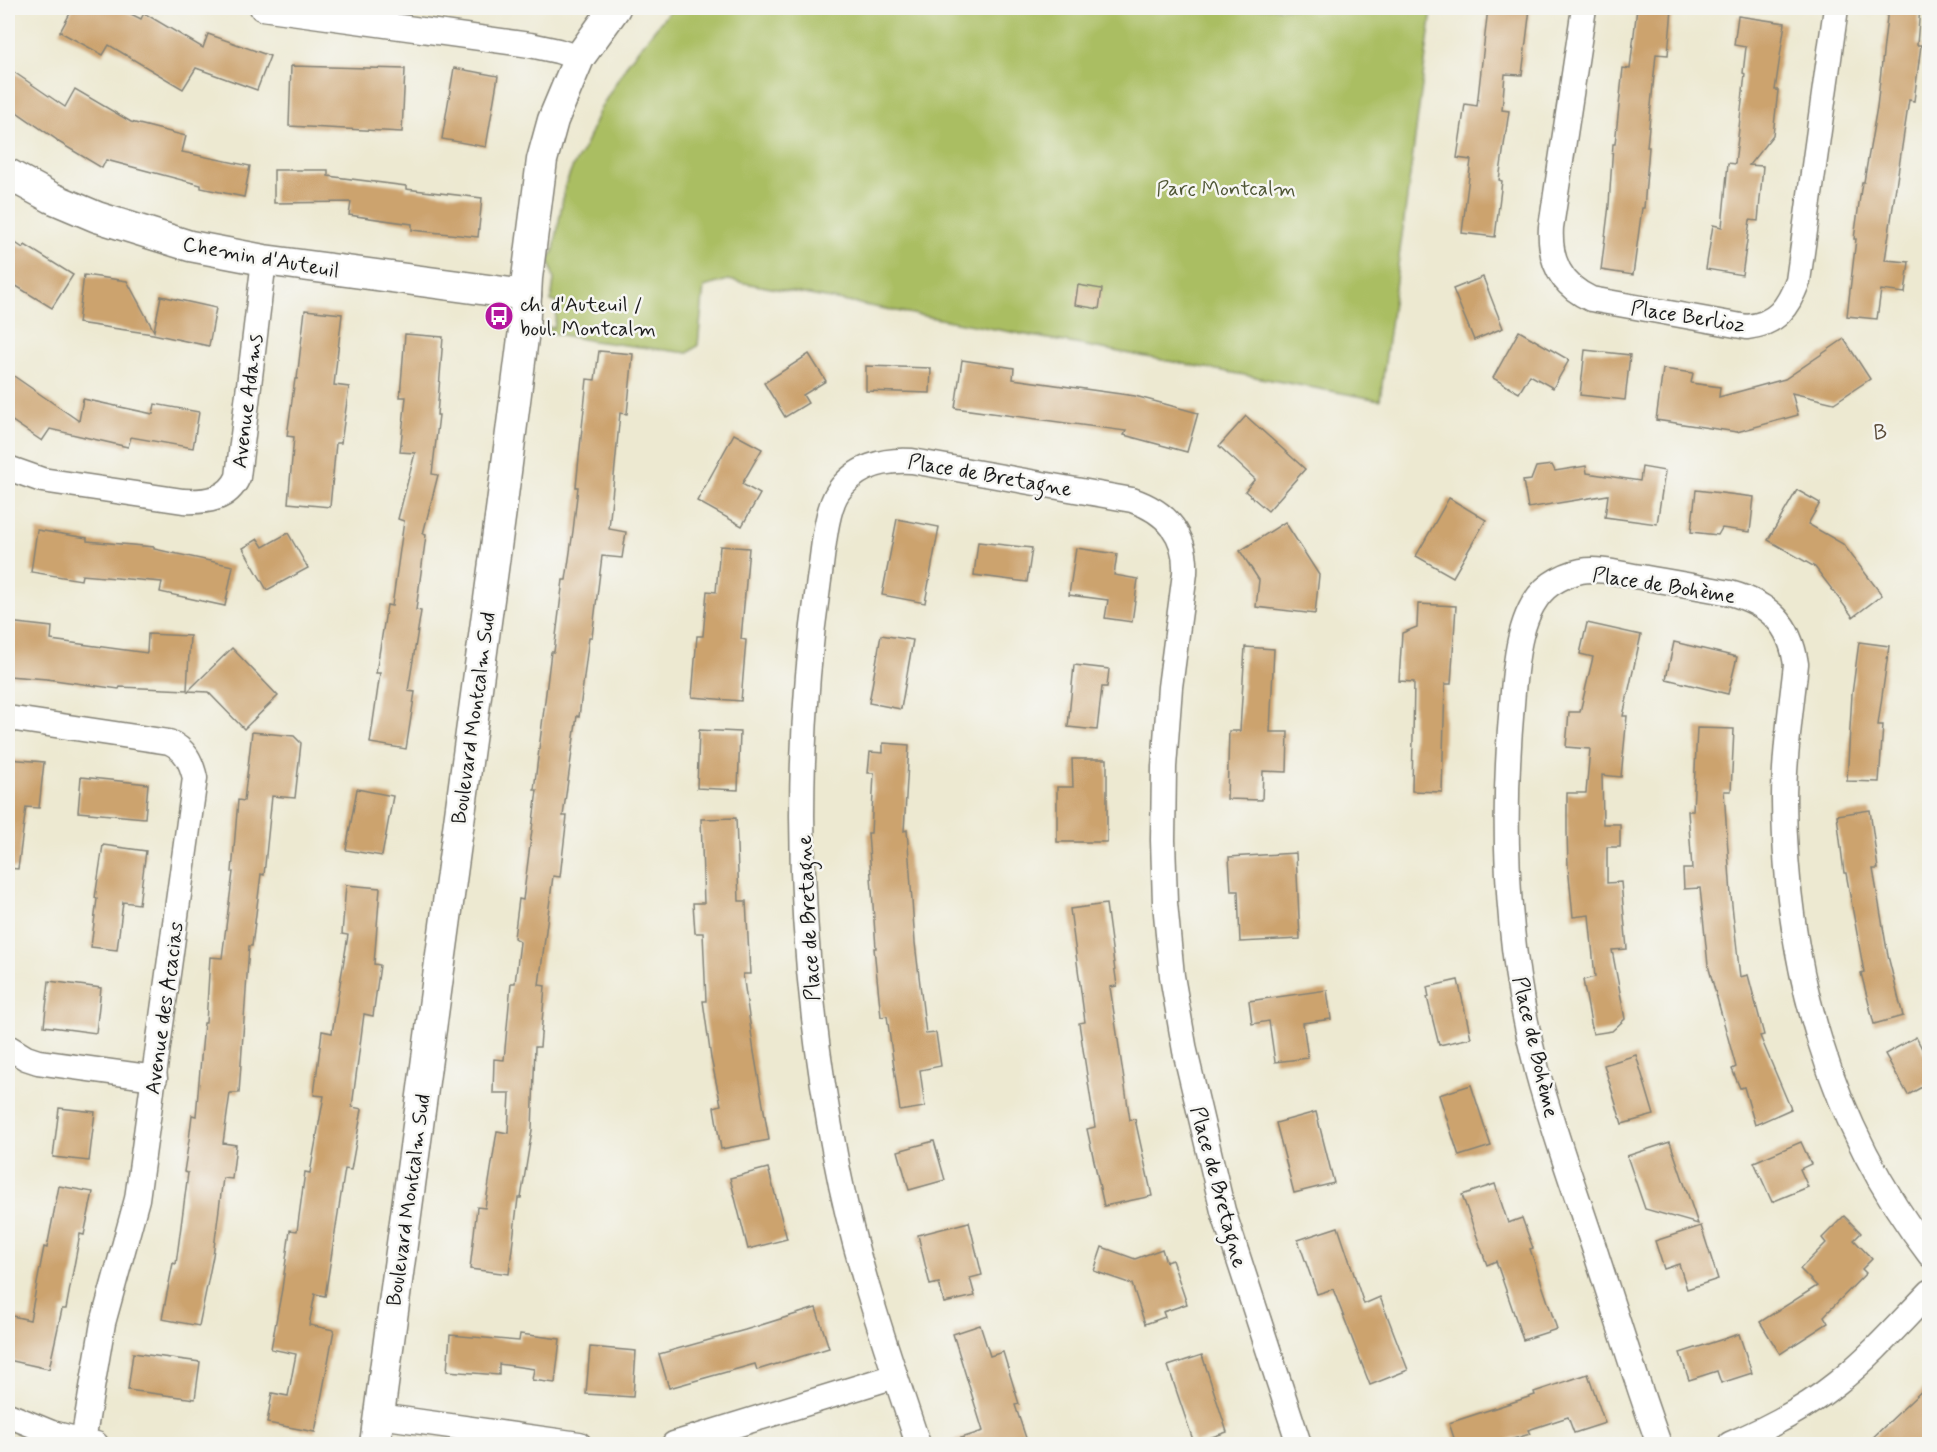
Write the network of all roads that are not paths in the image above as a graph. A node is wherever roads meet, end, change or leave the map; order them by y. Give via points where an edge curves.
1 (262, 8) edge
2 (615, 8) edge
3 (1584, 8) edge
4 (1836, 8) edge
5 (579, 58) junction
6 (8, 174) edge
7 (264, 260) junction
8 (526, 296) junction
9 (8, 468) edge
10 (8, 718) edge
11 (8, 1047) edge
12 (154, 1078) junction
13 (1929, 1256) edge
14 (1929, 1292) edge
15 (895, 1376) junction
16 (8, 1415) edge
17 (377, 1430) edge
18 (90, 1443) edge
19 (579, 1444) edge
20 (674, 1444) edge
21 (918, 1444) edge
22 (1299, 1444) edge
23 (1659, 1444) edge
24 (1730, 1444) edge

1 - 5 street via 530,45
2 - 5 street, Boulevard Montcalm Sud
3 - 4 street, Place Berlioz via 1551,227 1551,250 1556,265 1567,283 1591,299 1747,327 1766,324 1774,318 1788,302 1797,281
5 - 8 street, Boulevard Montcalm Sud via 547,140
6 - 7 street, Chemin d'Auteuil via 52,198 123,226 190,246
7 - 8 street, Chemin d'Auteuil
7 - 9 street, Avenue Adams via 238,477 227,493 205,502 183,501 42,480
8 - 17 street, Boulevard Montcalm Sud
10 - 12 street, Avenue des Acacias via 169,742 184,751 193,768 195,788
11 - 12 street via 38,1062
12 - 18 street, Avenue des Acacias via 137,1199 103,1323
13 - 23 street, Place de Bohème via 1882,1184 1856,1133 1809,1008 1789,904 1785,840 1786,761 1796,664 1788,634 1762,606 1730,593 1605,571 1579,571 1560,579 1544,590 1529,610 1520,638 1508,746 1506,858 1512,928 1538,1073
14 - 24 street via 1838,1383 1792,1415
15 - 20 street
15 - 21 street, Place de Bretagne
15 - 22 street, Place de Bretagne via 849,1219 820,1074 806,929 802,771 814,617 832,504 858,472 897,460 1132,500 1168,520 1181,543 1186,563 1170,687 1163,801 1165,903 1172,976 1185,1051 1223,1211
16 - 18 street
17 - 19 street

